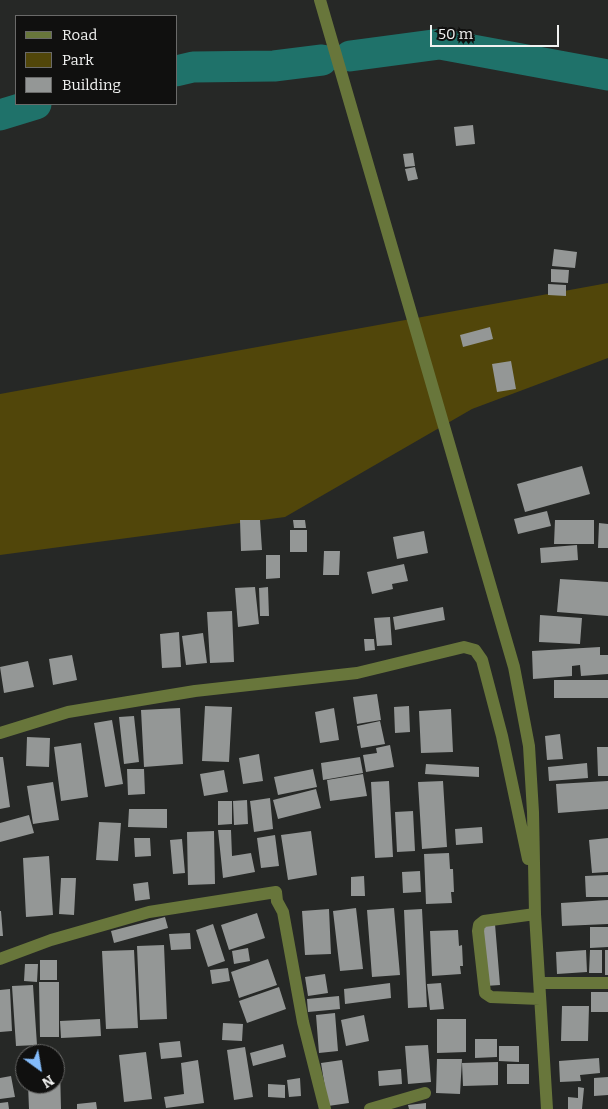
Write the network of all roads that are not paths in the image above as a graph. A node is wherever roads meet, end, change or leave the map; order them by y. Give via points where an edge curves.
1 (320, 0) edge
2 (0, 733) edge
3 (535, 896) junction
4 (535, 914) junction
5 (0, 960) edge
6 (540, 983) junction
7 (608, 983) edge
8 (540, 999) junction
9 (425, 1093) dead end
10 (325, 1109) edge
11 (370, 1109) edge
12 (548, 1109) edge

1 - 3 street via 514,667 529,746
2 - 3 street via 68,712 195,691 358,673 464,647 475,650 482,660 502,736
3 - 4 street
4 - 6 street
4 - 8 street via 484,921 478,931 485,993 491,997
5 - 10 street via 51,940 149,912 276,892
6 - 7 street
6 - 8 street
8 - 12 street
9 - 11 street

